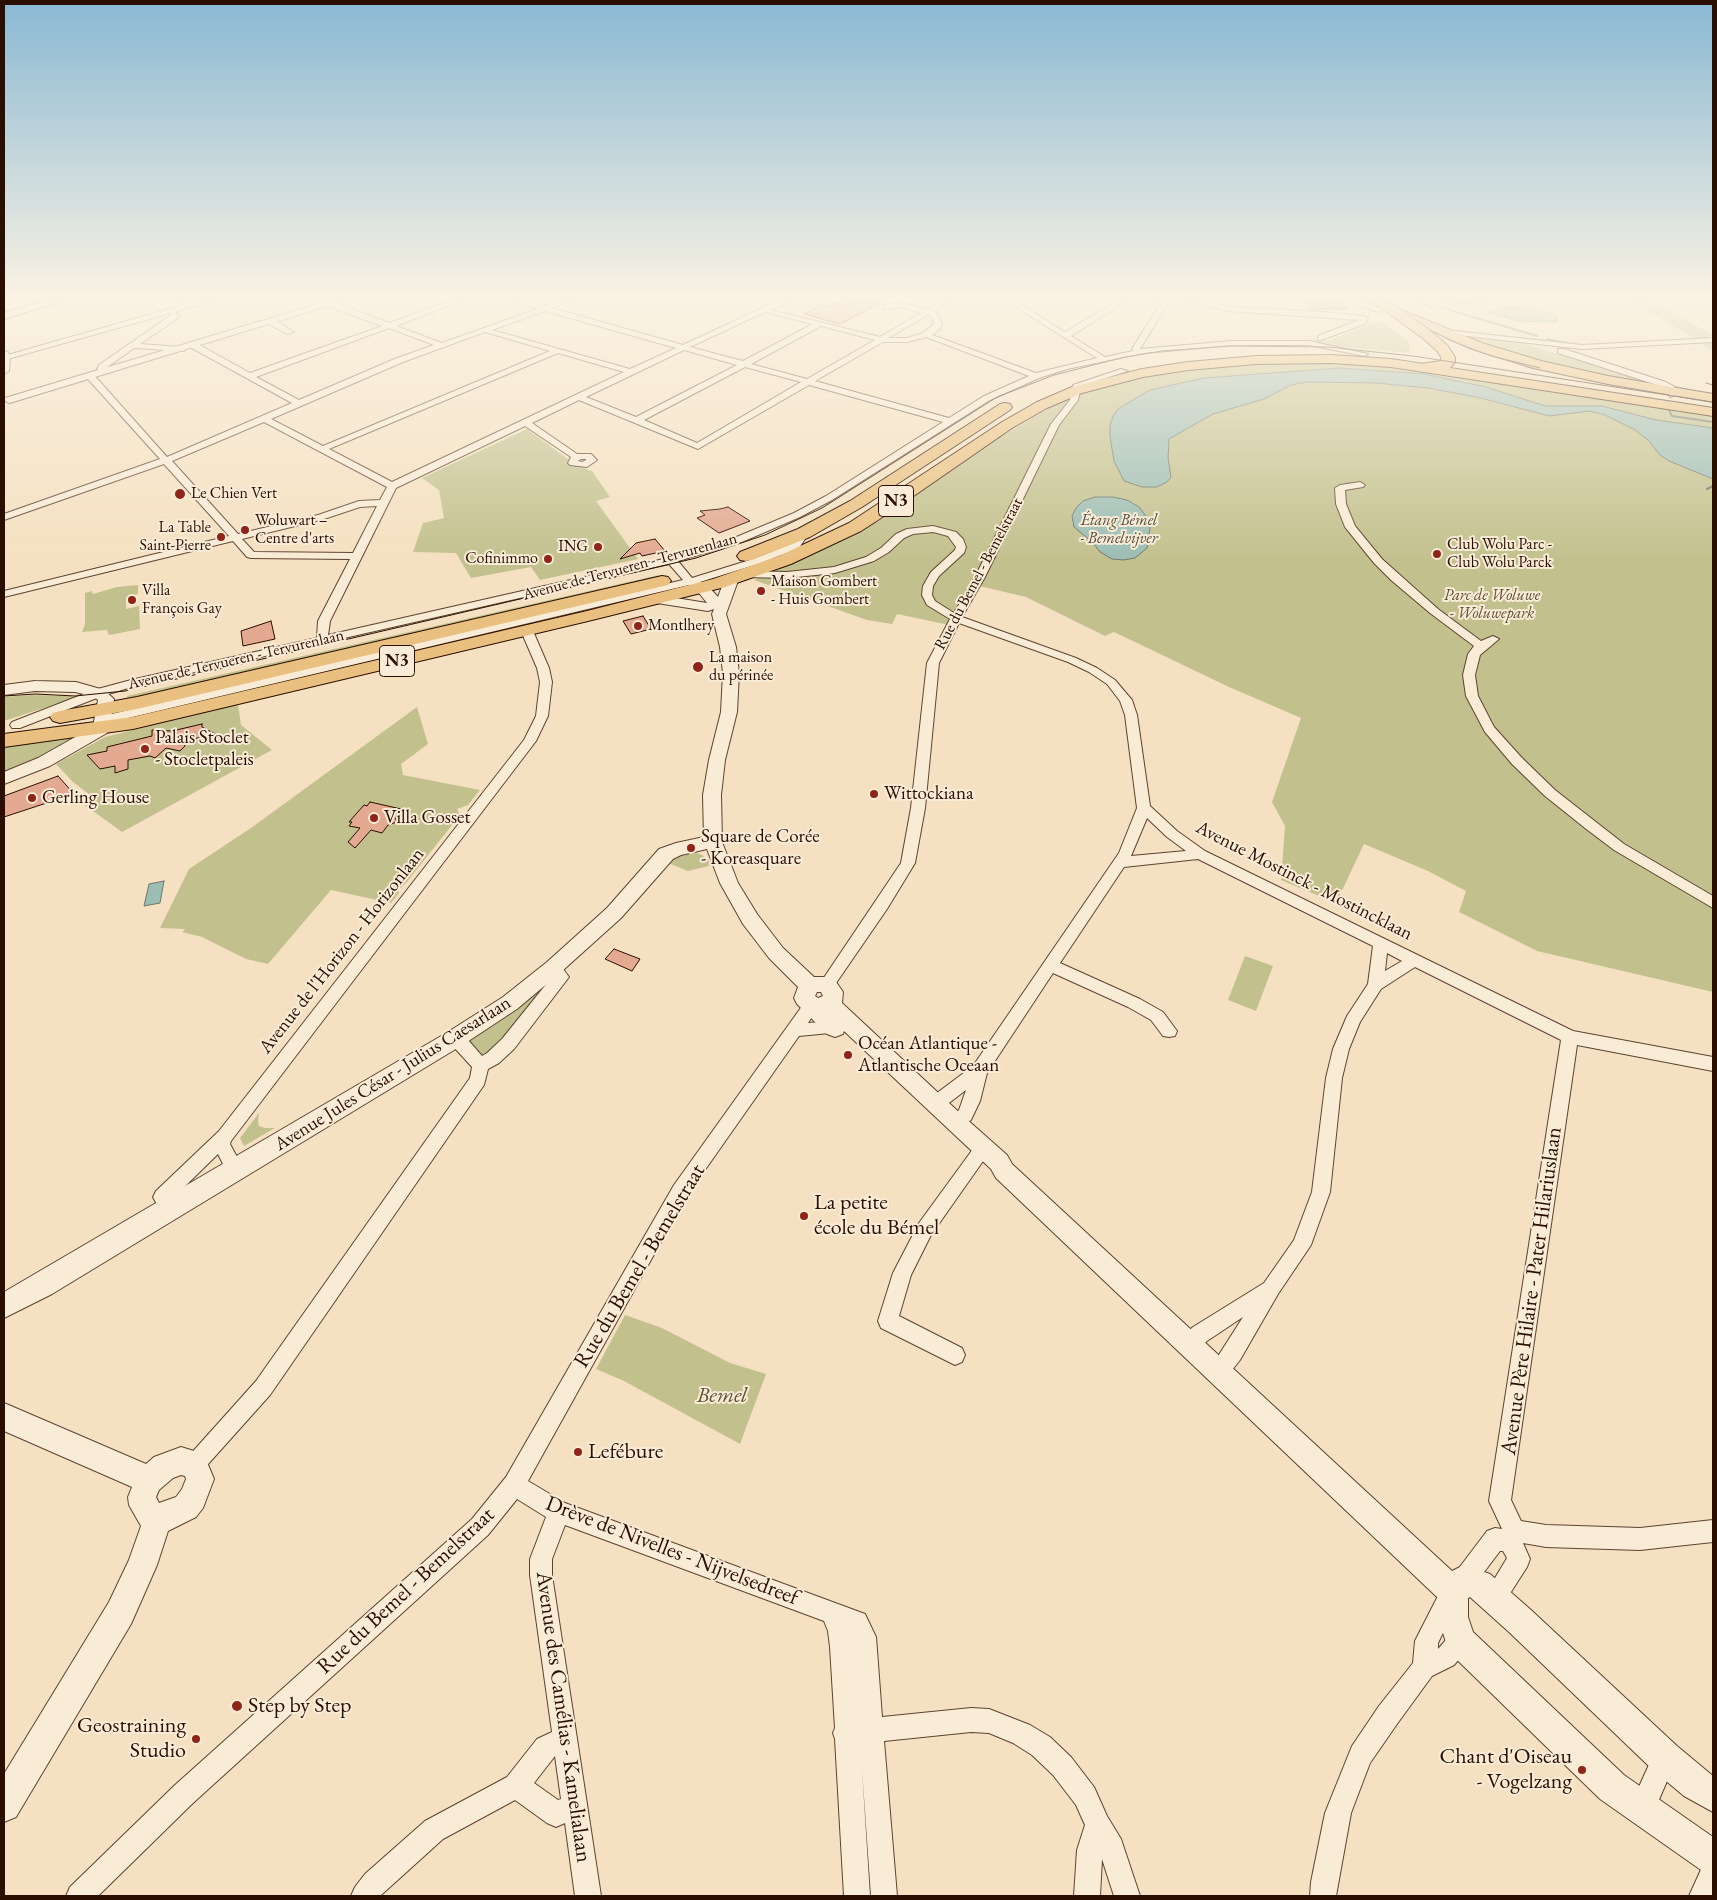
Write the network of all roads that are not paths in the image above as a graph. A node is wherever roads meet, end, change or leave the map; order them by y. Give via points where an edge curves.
1 (68, 383) edge
2 (96, 383) edge
3 (262, 383) edge
4 (345, 383) edge
5 (482, 383) edge
6 (608, 383) edge
7 (708, 383) edge
8 (808, 383) edge
9 (811, 383) edge
10 (1021, 383) edge
11 (1064, 383) edge
12 (1095, 383) edge
13 (1544, 383) edge
14 (1559, 383) edge
15 (1618, 383) edge
16 (1659, 383) edge
17 (1077, 390) junction
18 (1673, 394) junction
19 (579, 397) junction
20 (1713, 398) edge
21 (6, 402) edge
22 (298, 403) junction
23 (1713, 406) edge
24 (1713, 412) edge
25 (264, 418) junction
26 (636, 421) junction
27 (949, 421) junction
28 (526, 422) junction
29 (322, 450) junction
30 (576, 457) dead end
31 (166, 459) junction
32 (1342, 477) dead end
33 (1360, 485) dead end
34 (392, 486) junction
35 (1340, 488) junction
36 (384, 502) junction
37 (4, 516) edge
38 (237, 538) junction
39 (356, 556) junction
40 (671, 560) junction
41 (738, 576) junction
42 (4, 594) edge
43 (702, 596) junction
44 (614, 600) junction
45 (588, 616) junction
46 (957, 619) junction
47 (527, 631) junction
48 (1493, 639) dead end
49 (322, 640) junction
50 (1481, 646) junction
51 (4, 690) edge
52 (102, 713) junction
53 (8, 731) edge
54 (4, 778) edge
55 (1144, 808) junction
56 (713, 842) junction
57 (1200, 854) junction
58 (1120, 862) junction
59 (1713, 903) edge
60 (1381, 943) junction
61 (1415, 960) junction
62 (1050, 965) junction
63 (554, 968) junction
64 (1376, 984) junction
65 (819, 998) junction
66 (834, 1027) junction
67 (794, 1030) junction
68 (1169, 1031) dead end
69 (1570, 1037) junction
70 (456, 1038) junction
71 (1713, 1064) edge
72 (480, 1065) junction
73 (980, 1071) junction
74 (941, 1116) junction
75 (225, 1136) junction
76 (979, 1154) junction
77 (235, 1170) junction
78 (1004, 1171) junction
79 (169, 1210) junction
80 (1271, 1288) junction
81 (4, 1306) edge
82 (1188, 1344) junction
83 (955, 1355) dead end
84 (1218, 1372) junction
85 (4, 1417) edge
86 (194, 1465) junction
87 (149, 1480) junction
88 (514, 1485) junction
89 (559, 1512) junction
90 (158, 1518) junction
91 (1713, 1531) edge
92 (1512, 1536) junction
93 (1458, 1586) junction
94 (1494, 1598) junction
95 (832, 1612) junction
96 (1460, 1641) junction
97 (1424, 1668) junction
98 (873, 1730) junction
99 (845, 1733) junction
100 (565, 1739) junction
101 (1665, 1758) junction
102 (516, 1786) junction
103 (1713, 1795) edge
104 (4, 1804) edge
105 (575, 1807) junction
106 (1642, 1809) junction
107 (1098, 1825) junction
108 (1713, 1858) edge
109 (1713, 1872) edge
110 (79, 1896) edge
111 (364, 1896) edge
112 (588, 1896) edge
113 (857, 1896) edge
114 (884, 1896) edge
115 (1087, 1896) edge
116 (1127, 1896) edge
117 (1323, 1896) edge
118 (1702, 1896) edge

1 - 21 street
2 - 31 street
3 - 22 street
4 - 22 street
5 - 29 street
6 - 19 street
7 - 26 street
8 - 26 street via 698,446
9 - 27 street
10 - 27 street, Avenue de Tervueren - Tervurenlaan
11 - 43 main road, Avenue de Tervueren - Tervurenlaan / N3 via 1026,396 856,504 759,552
12 - 17 main road, Avenue de Tervueren - Tervurenlaan / N3
13 - 24 main road, Avenue de Tervueren - Tervurenlaan / N3
14 - 23 main road, Avenue de Tervueren - Tervurenlaan / N3
15 - 18 highway
16 - 18 street via 1668,386
17 - 41 main road, Avenue de Tervueren - Tervurenlaan / N3 via 1007,425 856,527 785,560
17 - 46 street, Rue du Bemel - Bemelstraat via 1074,401 1055,424
18 - 20 highway
19 - 26 street
19 - 28 street
22 - 25 street
25 - 29 street
25 - 31 street
27 - 40 street, Avenue de Tervueren - Tervurenlaan via 813,507 738,540
28 - 30 street
28 - 34 street
29 - 34 street
31 - 37 street
31 - 38 street
32 - 35 street
33 - 35 street
34 - 36 street
35 - 50 street via 1341,504 1350,527 1378,561 1434,611
36 - 38 street via 353,505 321,517
36 - 39 street
38 - 39 street via 251,555
38 - 42 street
39 - 49 street via 324,621
40 - 43 street
40 - 49 street, Avenue de Tervueren - Tervurenlaan
41 - 43 main road, Avenue de Tervueren - Tervurenlaan / N3
41 - 43 street
41 - 46 street via 812,573 842,568 874,557 911,531 942,531 955,536 961,547 935,574 927,595 935,606
43 - 44 street, Avenue de Tervueren - Tervurenlaan
43 - 45 main road, Avenue de Tervueren - Tervurenlaan / N3 via 657,599
43 - 52 main road, Avenue de Tervueren - Tervurenlaan / N3
43 - 56 street via 728,646 732,688 712,795
44 - 45 street, Avenue de Tervueren - Tervurenlaan
44 - 52 street, Avenue de Tervueren - Tervurenlaan
45 - 47 main road, Avenue de Tervueren - Tervurenlaan / N3
46 - 55 street via 1072,660 1111,682 1126,700 1131,715
46 - 65 street, Rue du Bemel - Bemelstraat via 933,663 918,808 908,863
47 - 52 main road, Avenue de Tervueren - Tervurenlaan / N3 via 133,723
47 - 75 street, Avenue de l'Horizon - Horizonlaan via 546,682 542,716 530,741
48 - 50 street
49 - 52 street, Avenue de Tervueren - Tervurenlaan via 135,682
50 - 59 street via 1474,654 1469,675 1472,696 1489,729 1517,761 1550,793 1619,847
51 - 52 street via 55,686 87,689
52 - 53 street, Avenue de Tervueren - Tervurenlaan
52 - 53 main road, Avenue de Tervueren - Tervurenlaan / N3 via 72,730
52 - 54 street via 44,762
55 - 57 street, Avenue Mostinck - Mostincklaan
55 - 58 street
56 - 63 street, Avenue Jules César - Julius Caesarlaan via 666,854 614,913
56 - 65 street via 729,883 750,919 776,953
57 - 58 street
57 - 60 street, Avenue Mostinck - Mostincklaan
58 - 62 street
60 - 61 street, Avenue Mostinck - Mostincklaan
60 - 64 street
61 - 64 street
61 - 69 street, Avenue Mostinck - Mostincklaan
62 - 68 street via 1134,1003 1157,1016
62 - 73 street
63 - 70 street, Avenue Jules César - Julius Caesarlaan via 510,1003
63 - 72 street via 561,977 508,1044
64 - 80 street via 1353,1020 1341,1049 1334,1078 1321,1192 1302,1245
65 - 66 street
65 - 67 street, Rue du Bemel - Bemelstraat
65 - 74 street
66 - 67 street
66 - 74 street
67 - 88 street, Rue du Bemel - Bemelstraat via 680,1192
69 - 71 street, Avenue Mostinck - Mostincklaan
69 - 92 street, Avenue Père Hilaire - Pater Hilariuslaan via 1500,1501
70 - 72 street
70 - 77 street, Avenue Jules César - Julius Caesarlaan
72 - 86 street via 478,1080 263,1388
73 - 74 street
73 - 74 street via 972,1102 965,1114
74 - 76 street
74 - 78 street via 999,1162
75 - 77 street via 221,1144
75 - 79 street, Avenue de l'Horizon - Horizonlaan via 162,1197
76 - 78 street
76 - 83 street via 925,1230 902,1274 888,1321
77 - 79 street, Avenue Jules César - Julius Caesarlaan
78 - 82 street
79 - 81 street, Avenue Jules César - Julius Caesarlaan
80 - 82 street
80 - 84 street via 1233,1353
82 - 84 street
84 - 93 street
85 - 87 street
86 - 87 street via 180,1461 172,1463
86 - 90 street via 200,1479 193,1498 177,1513
87 - 90 street via 142,1497 143,1505 151,1516
88 - 89 street, Drève de Nivelles - Nijvelsedreef
88 - 110 street, Rue du Bemel - Bemelstraat via 480,1527 184,1794
89 - 95 street, Drève de Nivelles - Nijvelsedreef
89 - 100 street, Avenue des Camélias - Kamelialaan via 541,1559 541,1574
90 - 104 street via 142,1565 120,1613
91 - 92 street via 1640,1539
92 - 93 street via 1495,1539
92 - 94 street, Avenue Père Hilaire - Pater Hilariuslaan via 1519,1560
93 - 94 street via 1479,1585
93 - 96 street via 1453,1617
93 - 97 street via 1427,1641
94 - 101 street
95 - 98 street, Drève de Nivelles - Nijvelsedreef via 857,1622 862,1629
95 - 99 street via 840,1630 842,1647
96 - 97 street via 1446,1657
96 - 106 street via 1612,1787
97 - 117 street via 1361,1755 1338,1813
98 - 99 street
98 - 107 street via 971,1720 989,1721 1008,1728 1041,1746 1062,1766 1085,1796
98 - 114 street, Drève de Nivelles - Nijvelsedreef
99 - 113 street
100 - 102 street via 546,1748
100 - 105 street, Avenue des Camélias - Kamelialaan
101 - 103 street
101 - 106 street
102 - 105 street via 556,1814
102 - 111 street via 434,1830 374,1883
105 - 112 street, Avenue des Camélias - Kamelialaan
106 - 108 street
107 - 115 street via 1090,1850
107 - 116 street via 1112,1848
109 - 118 street

